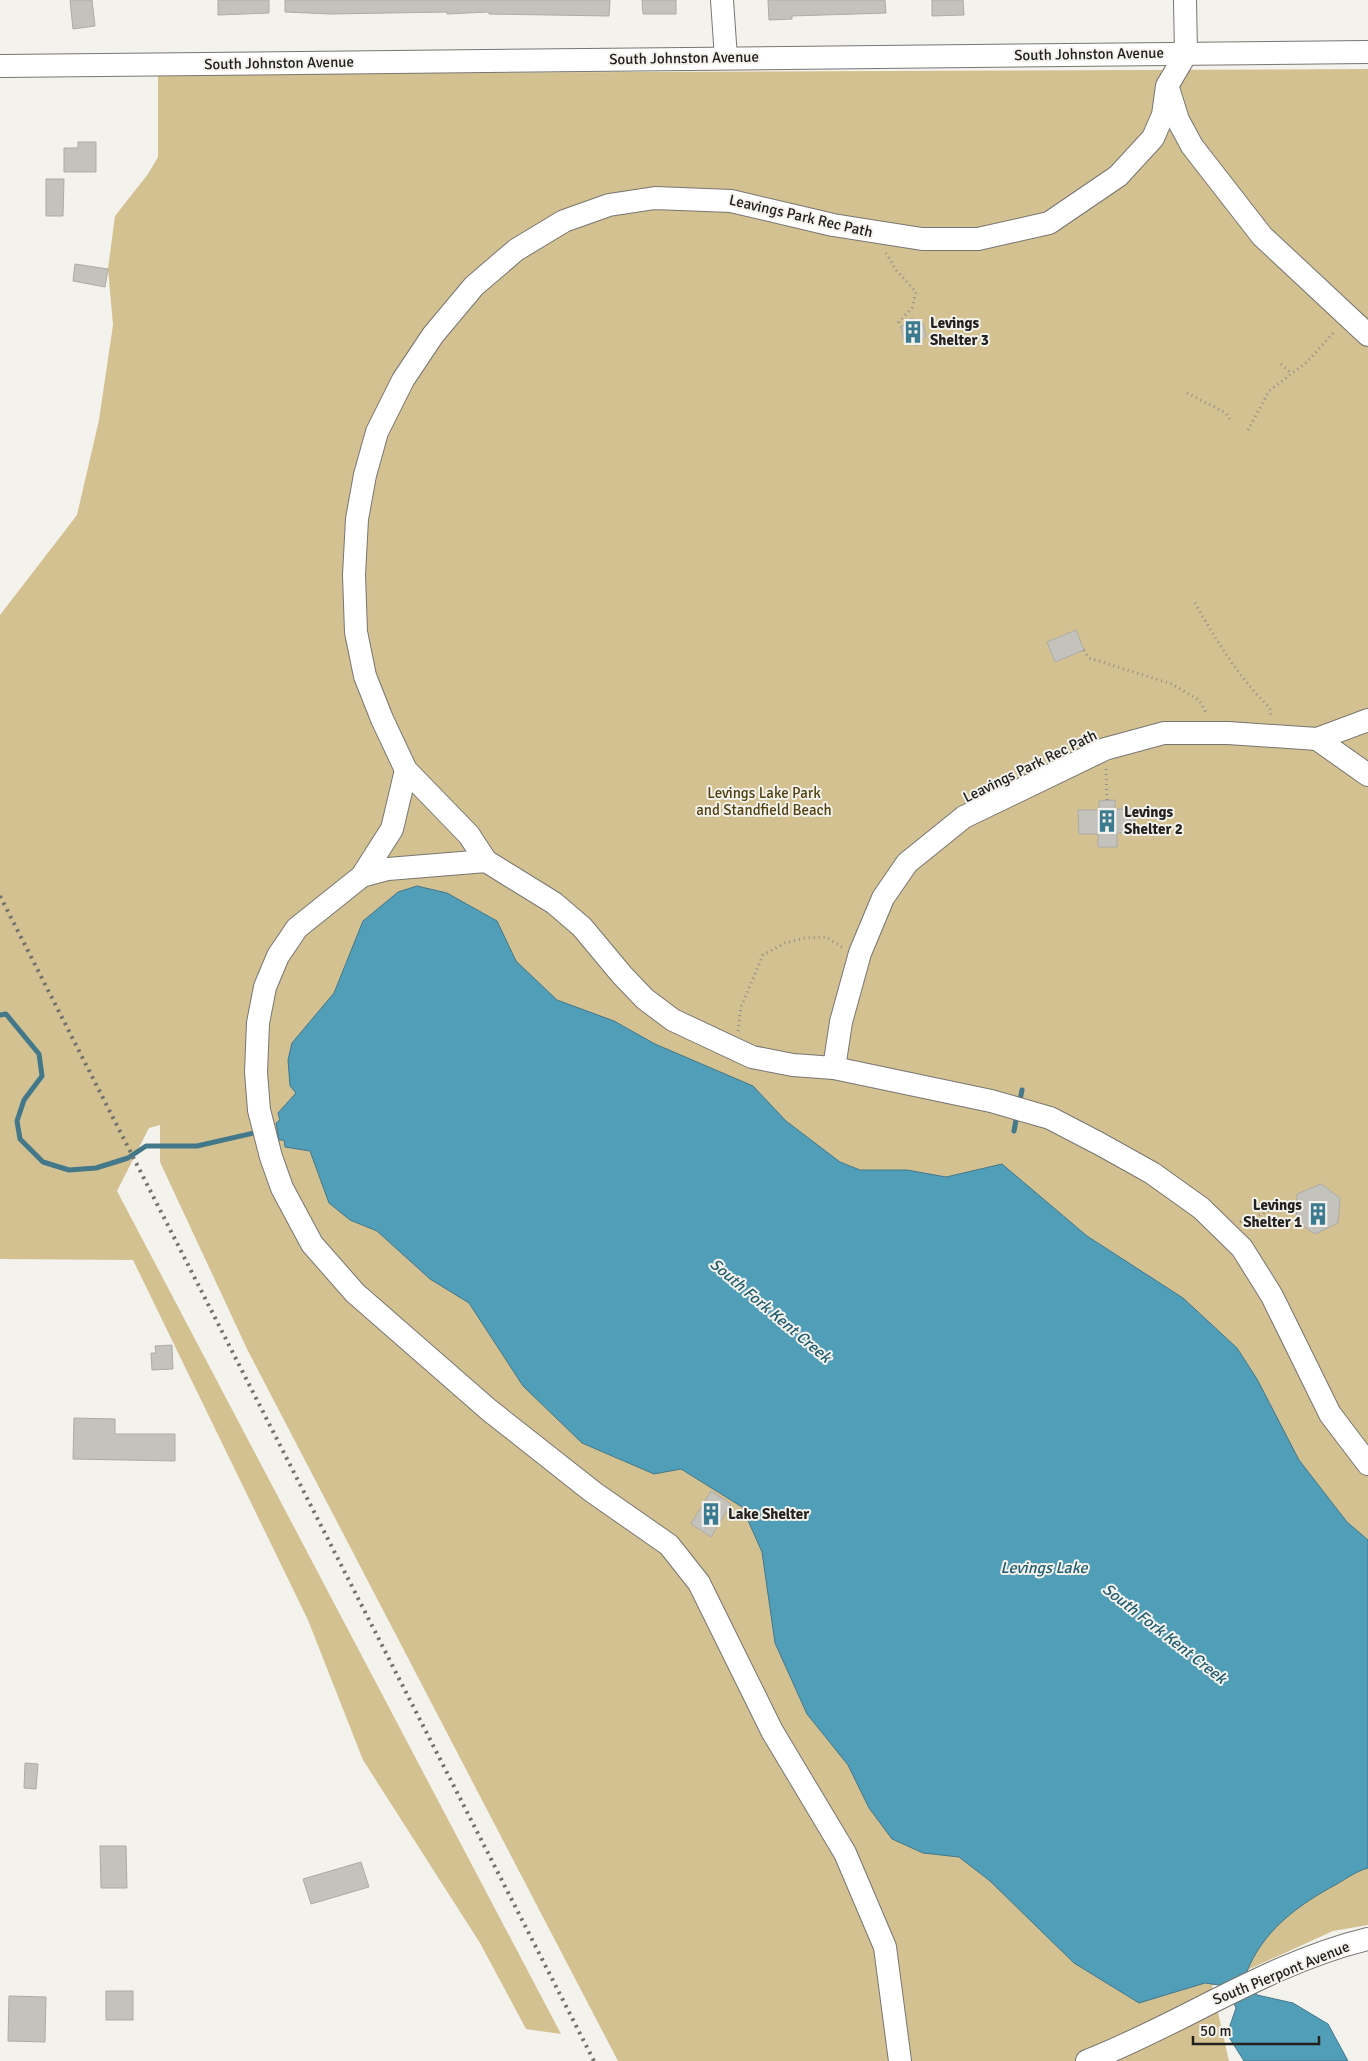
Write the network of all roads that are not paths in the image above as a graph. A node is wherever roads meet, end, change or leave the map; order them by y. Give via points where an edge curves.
1 (722, 0) edge
2 (1186, 0) edge
3 (1368, 52) edge
4 (1186, 54) junction
5 (726, 58) junction
6 (0, 66) edge
7 (1168, 86) junction
8 (1153, 138) junction
9 (1192, 146) junction
10 (1368, 335) edge
11 (1368, 720) edge
12 (1317, 739) junction
13 (406, 770) junction
14 (1368, 775) edge
15 (486, 861) junction
16 (362, 876) junction
17 (834, 1068) junction
18 (1368, 1464) edge
19 (1368, 1939) edge
20 (900, 2061) edge
21 (1086, 2061) edge

1 - 5 street
2 - 4 street
3 - 4 street, South Johnston Avenue
4 - 5 street, South Johnston Avenue
4 - 7 street
5 - 6 street, South Johnston Avenue
7 - 8 street via 1163,115
7 - 9 street via 1178,120
8 - 9 street via 1170,136
8 - 13 street via 1118,176 1049,223 978,238 922,238 833,225 731,201 655,198 609,205 564,221 516,250 474,286 428,342 403,380 377,432 365,474 357,519 354,575 356,632 365,676
9 - 10 street via 1262,236
11 - 12 street
12 - 14 street
12 - 17 street via 1164,733 1105,749 964,817 907,862 883,898 860,953 841,1022
13 - 15 street via 469,835
13 - 16 street via 392,829
15 - 16 street via 388,869
15 - 17 street via 554,902 582,928 645,999 673,1020 752,1057
16 - 20 street via 297,928 278,956 266,987 258,1023 256,1072 259,1110 282,1188 312,1244 356,1293 489,1410 593,1492 669,1545 699,1582 772,1731 845,1853 884,1947
17 - 18 street via 991,1101 1050,1118 1152,1173 1201,1208 1242,1248 1272,1296 1330,1414
19 - 21 street, South Pierpont Avenue via 1320,1954 1255,1981 1120,2048

